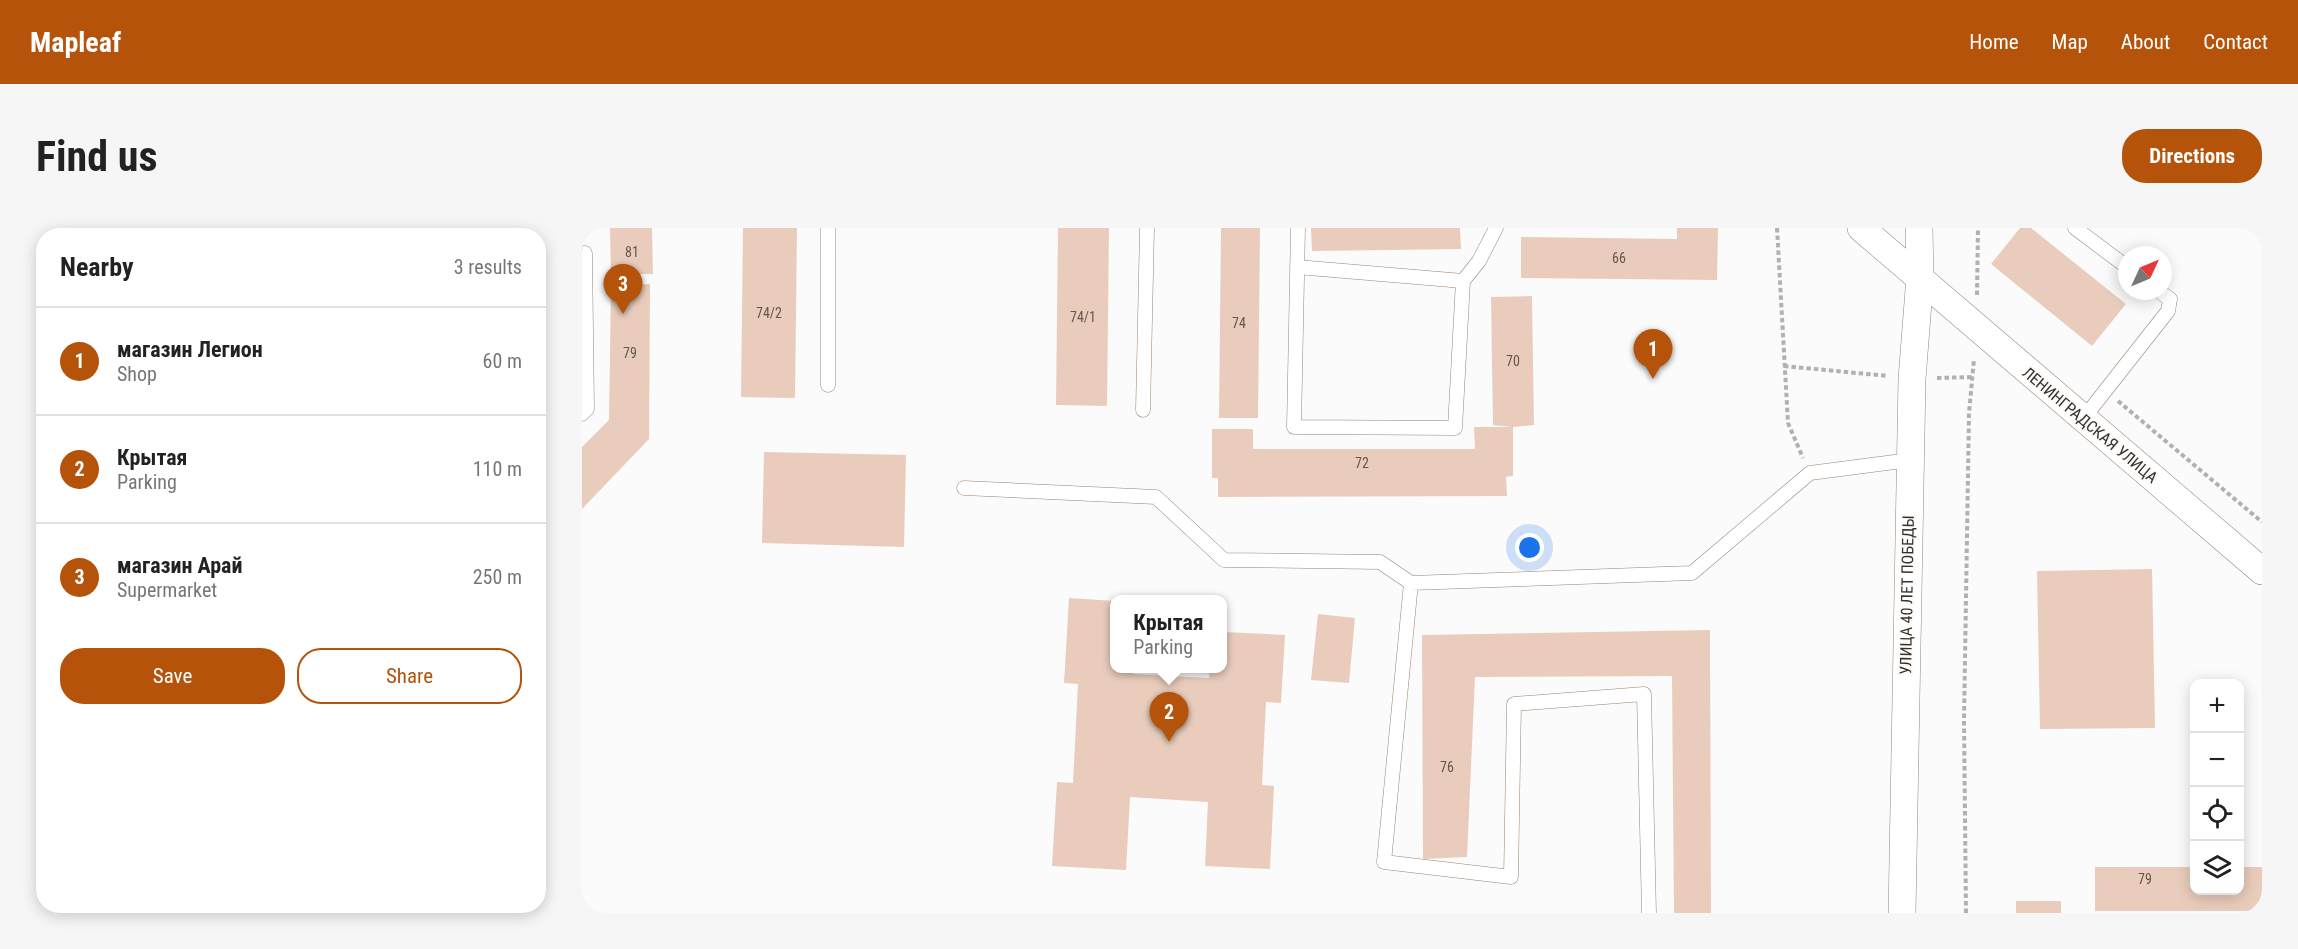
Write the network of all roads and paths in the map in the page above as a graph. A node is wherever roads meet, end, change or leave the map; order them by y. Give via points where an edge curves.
1 (828, 228) edge
2 (1147, 228) edge
3 (1298, 228) edge
4 (1496, 228) edge
5 (1777, 228) edge
6 (1861, 228) edge
7 (1919, 228) edge
8 (1978, 228) edge
9 (2075, 228) edge
10 (582, 253) edge
11 (2118, 260) edge
12 (1297, 267) junction
13 (1920, 277) junction
14 (1463, 281) junction
15 (2170, 300) edge
16 (1977, 330) junction
17 (1784, 366) junction
18 (1973, 377) junction
19 (1912, 379) junction
20 (828, 385) dead end
21 (2105, 390) junction
22 (1143, 410) dead end
23 (582, 414) edge
24 (2083, 419) junction
25 (1910, 460) junction
26 (1809, 473) junction
27 (964, 488) dead end
28 (2262, 522) edge
29 (2262, 571) edge
30 (1411, 583) junction
31 (1649, 913) edge
32 (1902, 913) edge
33 (1966, 913) edge

1 - 20 lane
2 - 22 lane
3 - 12 lane
4 - 14 lane via 1479,261
5 - 17 path
6 - 13 street
7 - 13 street, УЛИЦА 40 ЛЕТ ПОБЕДЫ
8 - 16 path
9 - 11 lane
10 - 23 lane via 587,409
12 - 14 lane
12 - 14 lane via 1294,427 1455,428
13 - 16 street, ЛЕНИНГРАДСКАЯ УЛИЦА
13 - 19 street, УЛИЦА 40 ЛЕТ ПОБЕДЫ
15 - 21 lane via 2168,311
16 - 18 path
16 - 24 street, ЛЕНИНГРАДСКАЯ УЛИЦА
17 - 19 path
17 - 26 path via 1788,423
18 - 19 path
18 - 33 path via 1969,414 1964,721
19 - 25 street, УЛИЦА 40 ЛЕТ ПОБЕДЫ
21 - 24 lane
21 - 28 path
24 - 29 street, ЛЕНИНГРАДСКАЯ УЛИЦА
25 - 26 lane
25 - 32 street, УЛИЦА 40 ЛЕТ ПОБЕДЫ
26 - 30 lane via 1692,573
27 - 30 lane via 1156,497 1224,560 1380,562
30 - 31 lane via 1384,862 1511,877 1514,704 1644,694

